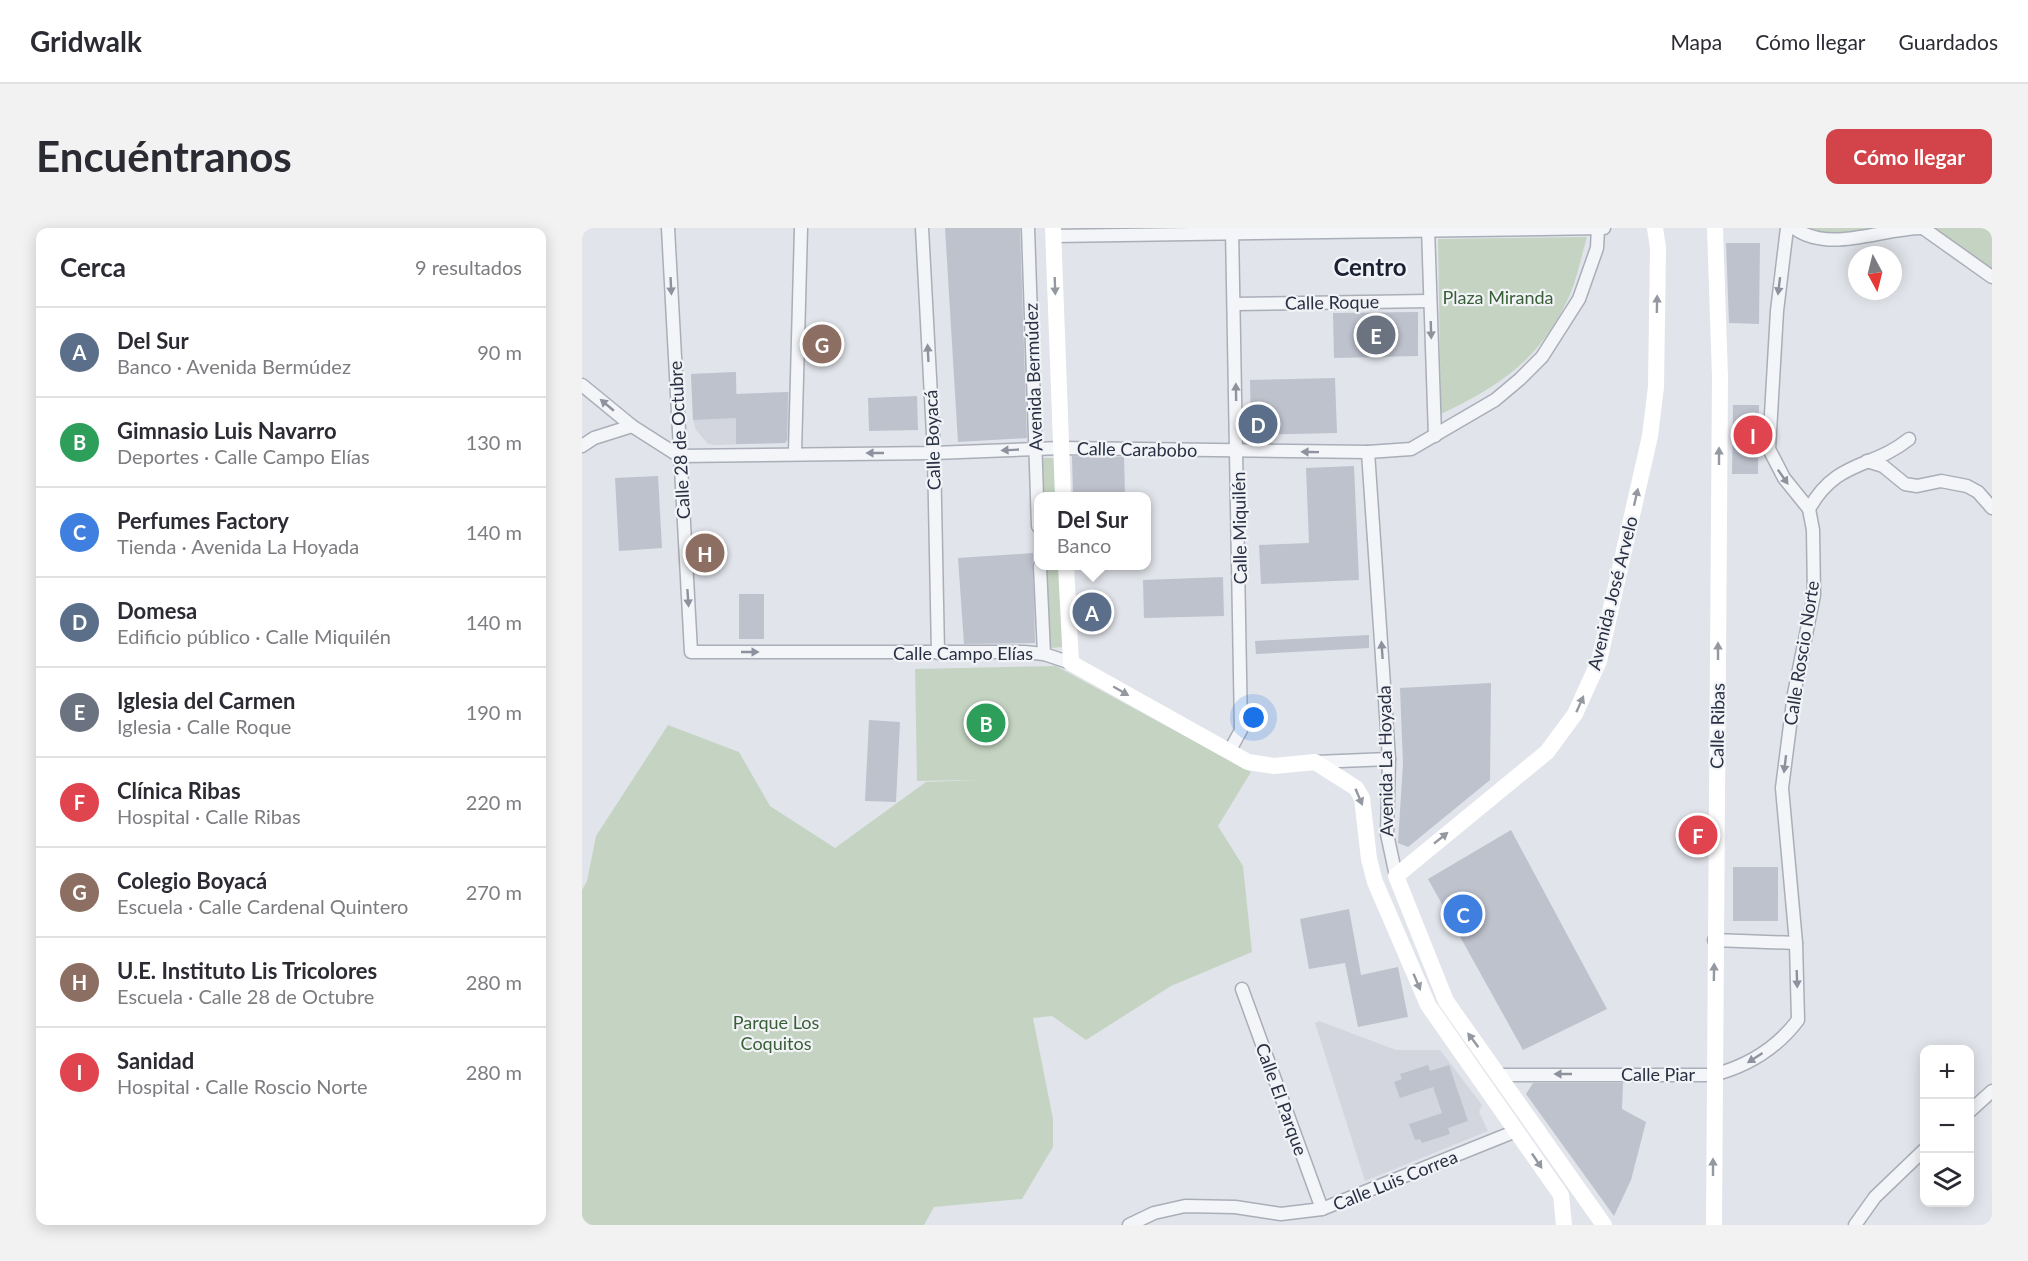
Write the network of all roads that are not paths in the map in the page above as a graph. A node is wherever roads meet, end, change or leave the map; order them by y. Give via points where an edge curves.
1 (668, 228) edge
2 (801, 228) edge
3 (922, 228) edge
4 (1028, 228) edge
5 (1598, 228) edge
6 (1604, 228) edge
7 (1655, 228) edge
8 (1715, 228) edge
9 (1787, 228) edge
10 (1794, 228) edge
11 (1922, 228) edge
12 (1428, 229) edge
13 (1232, 231) edge
14 (1054, 232) edge
15 (1992, 278) edge
16 (1429, 301) junction
17 (1234, 304) junction
18 (582, 385) edge
19 (632, 426) junction
20 (1435, 436) junction
21 (1909, 439) dead end
22 (582, 446) edge
23 (1034, 448) junction
24 (1061, 448) junction
25 (1237, 451) junction
26 (795, 452) junction
27 (1368, 452) junction
28 (934, 453) junction
29 (679, 456) junction
30 (1867, 461) junction
31 (1036, 492) edge
32 (1063, 492) edge
33 (1992, 508) edge
34 (1809, 509) junction
35 (1040, 570) edge
36 (1066, 570) edge
37 (691, 652) joint
38 (938, 653) junction
39 (1044, 654) junction
40 (1071, 663) junction
41 (1229, 752) junction
42 (1389, 759) junction
43 (1315, 762) junction
44 (1395, 876) junction
45 (1714, 940) junction
46 (1796, 943) junction
47 (1242, 988) dead end
48 (1798, 1020) joint
49 (1500, 1075) junction
50 (1713, 1075) junction
51 (1992, 1091) edge
52 (1974, 1107) edge
53 (1516, 1131) junction
54 (1921, 1153) edge
55 (1322, 1209) junction
56 (1129, 1225) edge
57 (1564, 1225) edge
58 (1604, 1225) edge
59 (1714, 1225) edge
60 (1855, 1225) edge

1 -> 29 street, Calle 28 de Octubre
2 - 26 street
28 -> 3 street, Calle Boyacá
4 - 23 street, Avenida Bermúdez
5 - 6 street
5 - 12 street
5 - 20 street, Calle Carabobo via 1597,248 1580,296 1542,357 1495,400
44 -> 7 street, Avenida José Arvelo via 1547,752 1575,714 1599,661 1650,435 1656,387
45 -> 8 street, Calle Ribas via 1720,377
9 -> 34 street via 1768,449 1784,478
10 - 11 street via 1807,237 1831,240
11 - 15 street
12 - 13 street
12 - 16 street
13 - 14 street
13 - 17 street, Calle Miquilén
14 -> 24 street, Avenida Bermúdez
16 - 17 street, Calle Roque
16 -> 20 street
25 -> 17 street, Calle Miquilén
19 -> 18 street
19 - 22 street
19 - 29 street
20 - 27 street, Calle Carabobo via 1411,449
21 - 30 street via 1903,446
23 - 24 street, Calle Carabobo
23 -> 28 street, Calle Carabobo
23 - 31 street, Avenida Bermúdez
24 - 25 street, Calle Carabobo
24 - 32 street, Avenida Bermúdez
27 -> 25 street, Calle Carabobo
25 - 41 street, Calle Miquilén via 1241,730
28 -> 26 street, Calle Carabobo
26 - 29 street, Calle Carabobo
42 -> 27 street, Avenida La Hoyada
28 - 38 street, Calle Boyacá
29 -> 37 street, Calle 28 de Octubre
30 - 33 street via 1882,466 1905,484 1941,481 1967,486
30 - 34 street via 1851,466 1829,481
34 -> 46 street, Calle Roscio Norte via 1814,595 1794,694 1782,788
35 - 39 street
36 - 40 street
37 -> 38 street, Calle Campo Elías
38 - 39 street, Calle Campo Elías
39 - 40 street, Calle Campo Elías
40 -> 41 street, Calle Campo Elías
41 - 43 street, Calle Campo Elías via 1248,762 1267,765
42 - 43 street
42 - 44 street, Avenida La Hoyada via 1387,834
43 -> 53 street, Avenida La Hoyada via 1356,788 1362,798 1369,859 1376,882 1428,1005
49 -> 44 street, Avenida La Hoyada via 1446,1001
45 - 46 street
50 -> 45 street, Calle Ribas
46 -> 48 street, Calle Roscio Norte
47 - 55 street, Calle El Parque
48 -> 50 street, Calle Piar via 1753,1060
50 -> 49 street, Calle Piar
49 - 58 street, Avenida La Hoyada
59 -> 50 street, Calle Ribas
51 - 52 street
53 - 55 street, Calle Luis Correa
53 -> 57 street, Avenida La Hoyada via 1561,1195
54 - 60 street via 1875,1197
55 - 56 street, Calle Luis Correa via 1281,1214 1235,1207 1185,1206 1154,1213

